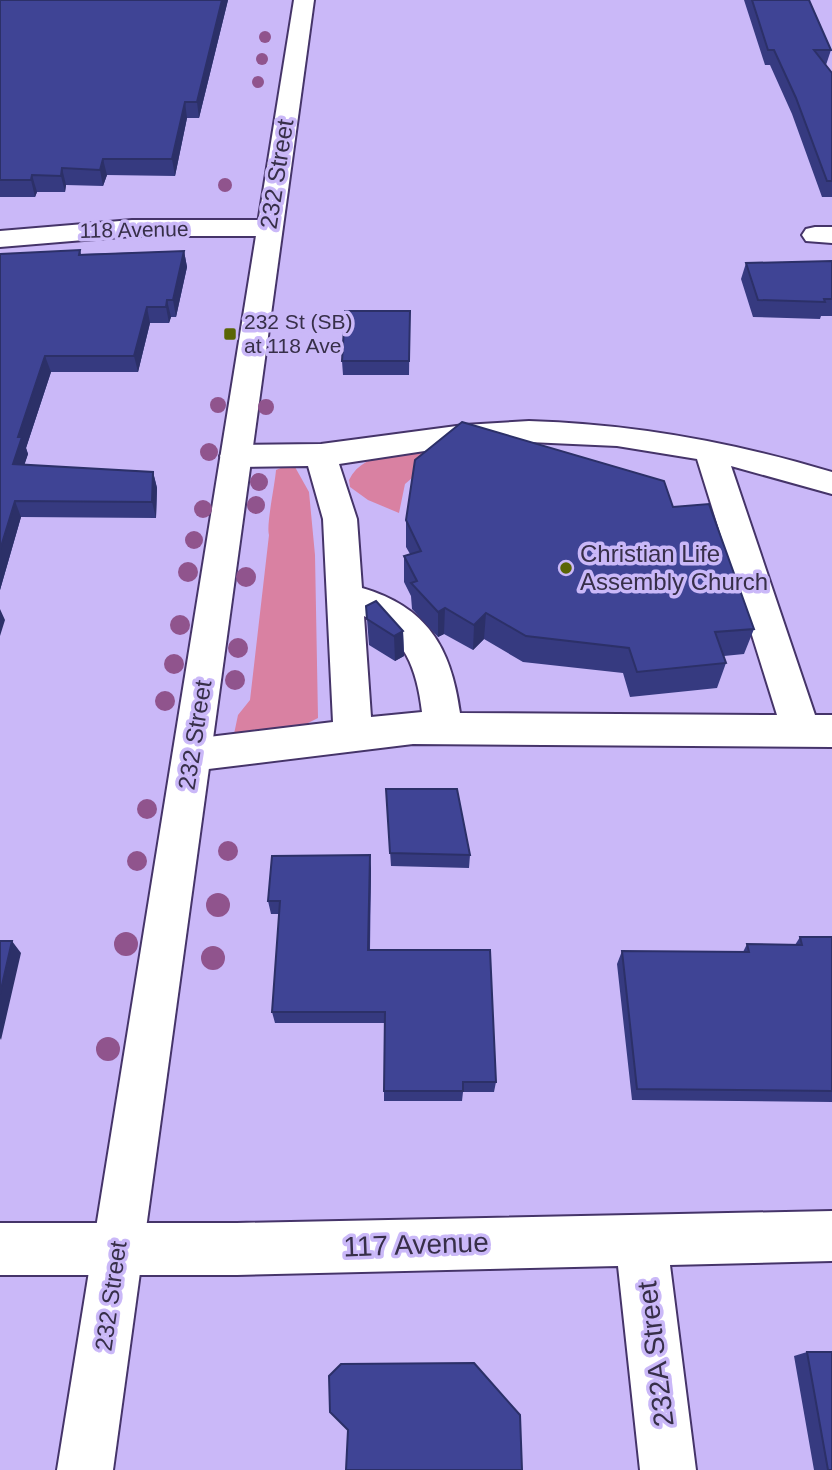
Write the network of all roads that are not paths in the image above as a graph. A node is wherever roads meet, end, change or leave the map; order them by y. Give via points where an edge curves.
1 (304, 0) edge
2 (268, 228) junction
3 (0, 239) edge
4 (710, 451) junction
5 (320, 455) junction
6 (236, 456) junction
7 (832, 483) edge
8 (344, 596) junction
9 (443, 729) junction
10 (816, 731) edge
11 (353, 733) junction
12 (192, 755) junction
13 (832, 1236) edge
14 (641, 1238) junction
15 (0, 1249) edge
16 (118, 1249) junction
17 (85, 1470) edge
18 (668, 1470) edge

1 - 2 main road, 232 Street
2 - 3 main road, 118 Avenue via 132,228
2 - 6 main road, 232 Street
4 - 5 main road via 608,438 487,433
4 - 7 main road
4 - 10 main road
5 - 6 main road
5 - 8 main road via 341,519
6 - 12 main road, 232 Street
8 - 9 main road via 398,616 426,649 440,694
8 - 11 main road
9 - 10 main road
9 - 11 main road
11 - 12 main road
12 - 16 main road, 232 Street
13 - 14 main road, 117 Avenue
14 - 16 main road, 117 Avenue
14 - 18 main road, 232A Street
15 - 16 main road, 117 Avenue
16 - 17 main road, 232 Street

